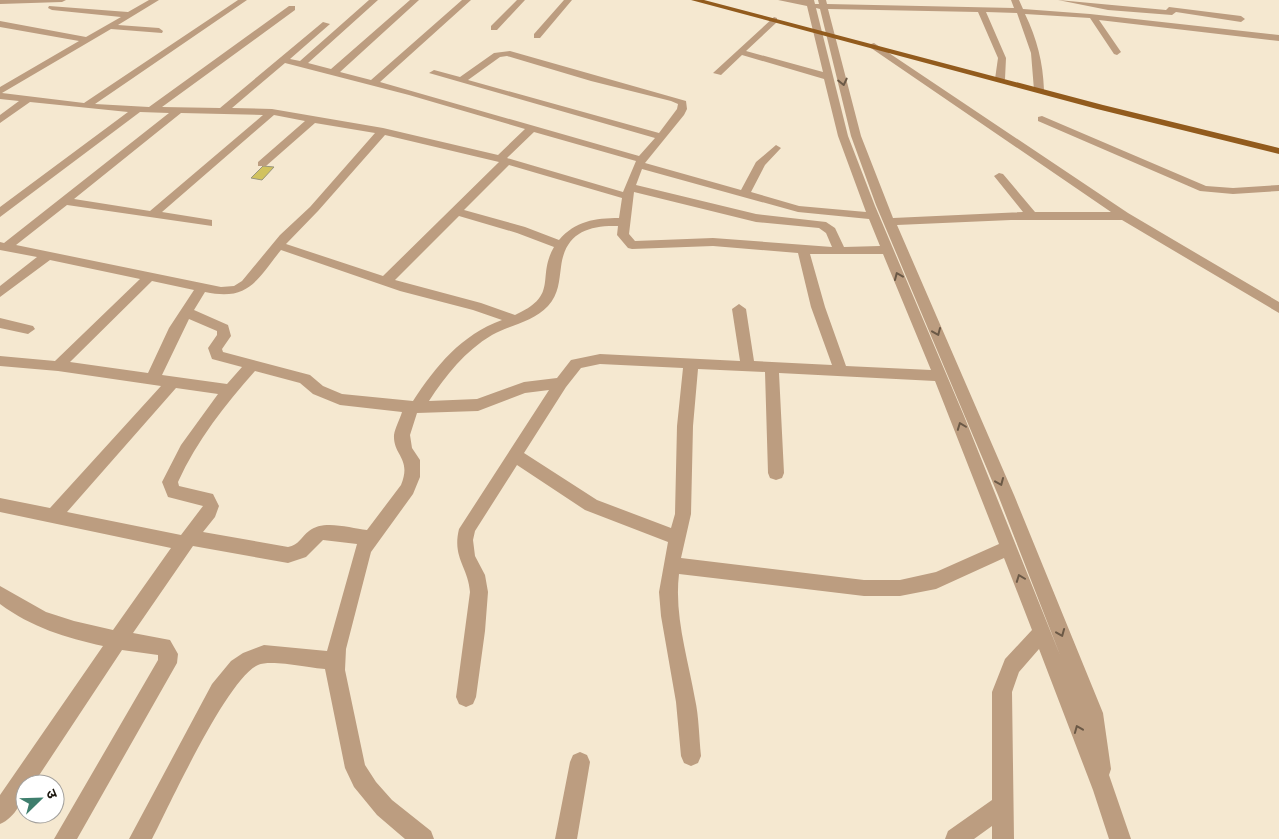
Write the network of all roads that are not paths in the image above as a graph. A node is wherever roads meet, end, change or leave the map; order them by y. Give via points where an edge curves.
1 (62, 0) edge
2 (155, 0) edge
3 (243, 0) edge
4 (374, 0) edge
5 (415, 0) edge
6 (467, 0) edge
7 (521, 0) edge
8 (568, 0) edge
9 (695, 0) edge
10 (782, 0) edge
11 (1015, 0) edge
12 (1065, 0) edge
13 (1164, 0) edge
14 (0, 2) edge
15 (811, 3) edge
16 (823, 3) edge
17 (881, 4) edge
18 (52, 8) dead end
19 (292, 8) dead end
20 (981, 10) junction
21 (1020, 11) junction
22 (1170, 11) junction
23 (131, 15) junction
24 (1093, 17) junction
25 (1241, 19) dead end
26 (774, 20) junction
27 (0, 24) edge
28 (326, 24) dead end
29 (111, 27) junction
30 (494, 28) dead end
31 (1181, 28) junction
32 (159, 31) dead end
33 (825, 33) junction
34 (537, 36) dead end
35 (1279, 38) edge
36 (90, 40) junction
37 (874, 46) junction
38 (740, 52) junction
39 (1118, 52) dead end
40 (284, 60) junction
41 (302, 64) junction
42 (334, 72) junction
43 (434, 73) dead end
44 (718, 73) dead end
45 (829, 78) junction
46 (1000, 79) junction
47 (462, 80) junction
48 (374, 82) junction
49 (1039, 90) junction
50 (0, 91) edge
51 (0, 96) edge
52 (27, 100) junction
53 (86, 106) junction
54 (137, 110) junction
55 (150, 110) junction
56 (224, 110) junction
57 (178, 111) junction
58 (272, 112) junction
59 (313, 119) junction
60 (1042, 119) dead end
61 (0, 120) edge
62 (532, 128) junction
63 (383, 132) junction
64 (663, 137) junction
65 (776, 148) dead end
66 (1279, 151) edge
67 (504, 160) junction
68 (641, 162) junction
69 (262, 164) dead end
70 (999, 176) dead end
71 (1279, 188) edge
72 (628, 191) junction
73 (744, 195) junction
74 (64, 200) junction
75 (455, 211) junction
76 (0, 213) edge
77 (152, 215) junction
78 (1031, 215) junction
79 (873, 216) junction
80 (1124, 216) junction
81 (624, 222) junction
82 (890, 222) junction
83 (208, 223) dead end
84 (278, 245) junction
85 (561, 246) junction
86 (3, 247) edge
87 (803, 250) junction
88 (887, 250) junction
89 (840, 251) junction
90 (47, 256) junction
91 (150, 276) junction
92 (386, 281) junction
93 (202, 287) junction
94 (0, 293) edge
95 (1279, 308) edge
96 (739, 309) dead end
97 (186, 312) junction
98 (516, 320) junction
99 (0, 323) edge
100 (28, 329) dead end
101 (0, 361) edge
102 (691, 363) junction
103 (253, 364) junction
104 (58, 366) junction
105 (748, 367) junction
106 (772, 368) junction
107 (841, 372) junction
108 (940, 376) junction
109 (152, 380) junction
110 (172, 383) junction
111 (561, 383) junction
112 (228, 390) junction
113 (414, 407) junction
114 (515, 456) junction
115 (776, 473) dead end
116 (0, 505) edge
117 (53, 516) junction
118 (370, 538) junction
119 (678, 538) junction
120 (186, 540) junction
121 (1008, 548) junction
122 (672, 566) junction
123 (0, 594) edge
124 (1041, 634) junction
125 (118, 640) junction
126 (336, 662) junction
127 (466, 697) dead end
128 (691, 756) dead end
129 (580, 762) dead end
130 (1104, 790) junction
131 (1002, 806) junction
132 (0, 813) edge
133 (64, 839) edge
134 (140, 839) edge
135 (423, 839) edge
136 (566, 839) edge
137 (956, 839) edge
138 (1003, 839) edge
139 (1120, 839) edge

1 - 14 street
2 - 23 street
3 - 53 street
4 - 41 street
5 - 42 street
6 - 48 street
7 - 30 street
8 - 34 street
9 - 26 main road
10 - 15 street
11 - 21 street
12 - 22 street via 1108,8
13 - 22 street
15 - 16 street
15 - 33 street
16 - 17 street
16 - 33 street
17 - 20 street
18 - 23 street
19 - 55 street
20 - 21 street
20 - 46 street via 1002,58
21 - 24 street
21 - 49 street via 1037,53
22 - 25 street
22 - 31 street
23 - 29 street
24 - 31 street
24 - 39 street
26 - 33 main road
26 - 38 street
27 - 36 street
28 - 40 street
29 - 32 street
29 - 36 street
31 - 35 street
33 - 37 main road
33 - 45 street
33 -> 82 street via 856,136
36 - 50 street
37 - 46 main road
37 - 80 street
38 - 44 street
38 - 45 street
40 - 41 street
40 - 56 street
41 - 42 street
42 - 48 street
43 - 47 street
45 - 79 street via 843,136
46 - 49 main road
47 - 64 street
47 - 64 street via 497,56 507,53 680,101 684,106
48 - 62 street
49 - 66 main road
51 - 52 street
52 - 53 street
52 - 61 street
53 - 54 street
54 - 55 street
54 - 76 street
55 - 57 street
56 - 57 street
56 - 58 street
57 - 74 street
58 - 59 street
58 - 77 street
59 - 63 street
59 - 69 street
60 - 71 street via 1204,189
62 - 67 street
62 - 68 street
63 - 67 street
63 - 84 street
64 - 68 street
65 - 73 street via 760,164
67 - 72 street
67 - 75 street
68 - 72 street
68 - 73 street
70 - 78 street
72 - 81 street
72 - 89 street via 756,218 822,225 831,231
73 - 79 street via 798,209
74 - 77 street
74 - 86 street
75 - 85 street via 521,230
75 - 92 street
77 - 83 street
78 - 80 street
78 - 82 street
79 - 88 street
80 - 95 street
81 - 85 street via 581,226
81 - 87 street via 623,235 637,246 713,242
82 -> 130 street via 1006,495 1093,713
84 - 92 street
84 - 93 street via 241,288 230,291
85 - 98 street via 554,260 551,293 539,307
86 - 90 street
87 - 89 street
87 - 107 street via 818,307
88 - 89 street
108 -> 88 street
90 - 91 street
90 - 94 street
91 - 93 street
91 - 104 street
92 - 98 street via 496,311
93 - 97 street
96 - 105 street
97 - 103 street via 223,328 224,336 215,348 217,355
97 - 109 street
98 - 113 street via 484,334 458,356 440,372
99 - 100 street
101 - 104 street
102 - 105 street
102 - 111 street via 589,360 576,364
102 - 119 street via 685,426 684,500
103 - 112 street
103 - 113 street via 305,380 318,390 340,399
104 - 109 street
105 - 106 street
106 - 107 street
106 - 115 street
107 - 108 street
121 -> 108 street
109 - 110 street
110 - 112 street
110 - 117 street
111 - 113 street via 524,388 478,405
111 - 114 street
112 - 120 street via 170,482 174,492 210,501 208,512
113 - 118 street via 402,434 412,460 412,477 407,489
114 - 119 street via 591,505
114 - 127 street via 467,530 463,544 480,590
116 - 117 street
117 - 120 street
118 - 120 street via 321,532 302,552 288,556
118 - 126 street via 357,568
119 - 122 street
120 - 125 street
121 - 122 street via 938,579 910,587 864,588
124 -> 121 street
122 - 128 street via 668,592 670,616 686,702
123 - 125 street via 25,611 50,622
130 -> 124 street
124 - 131 street via 1015,658 1002,692
125 - 132 street
125 - 133 street via 163,647 169,654 167,663
126 - 134 street via 264,654 237,668 219,691
126 - 135 street via 338,689 355,768 362,783 384,809
129 - 136 street
130 - 139 street
131 - 137 street
131 - 138 street

